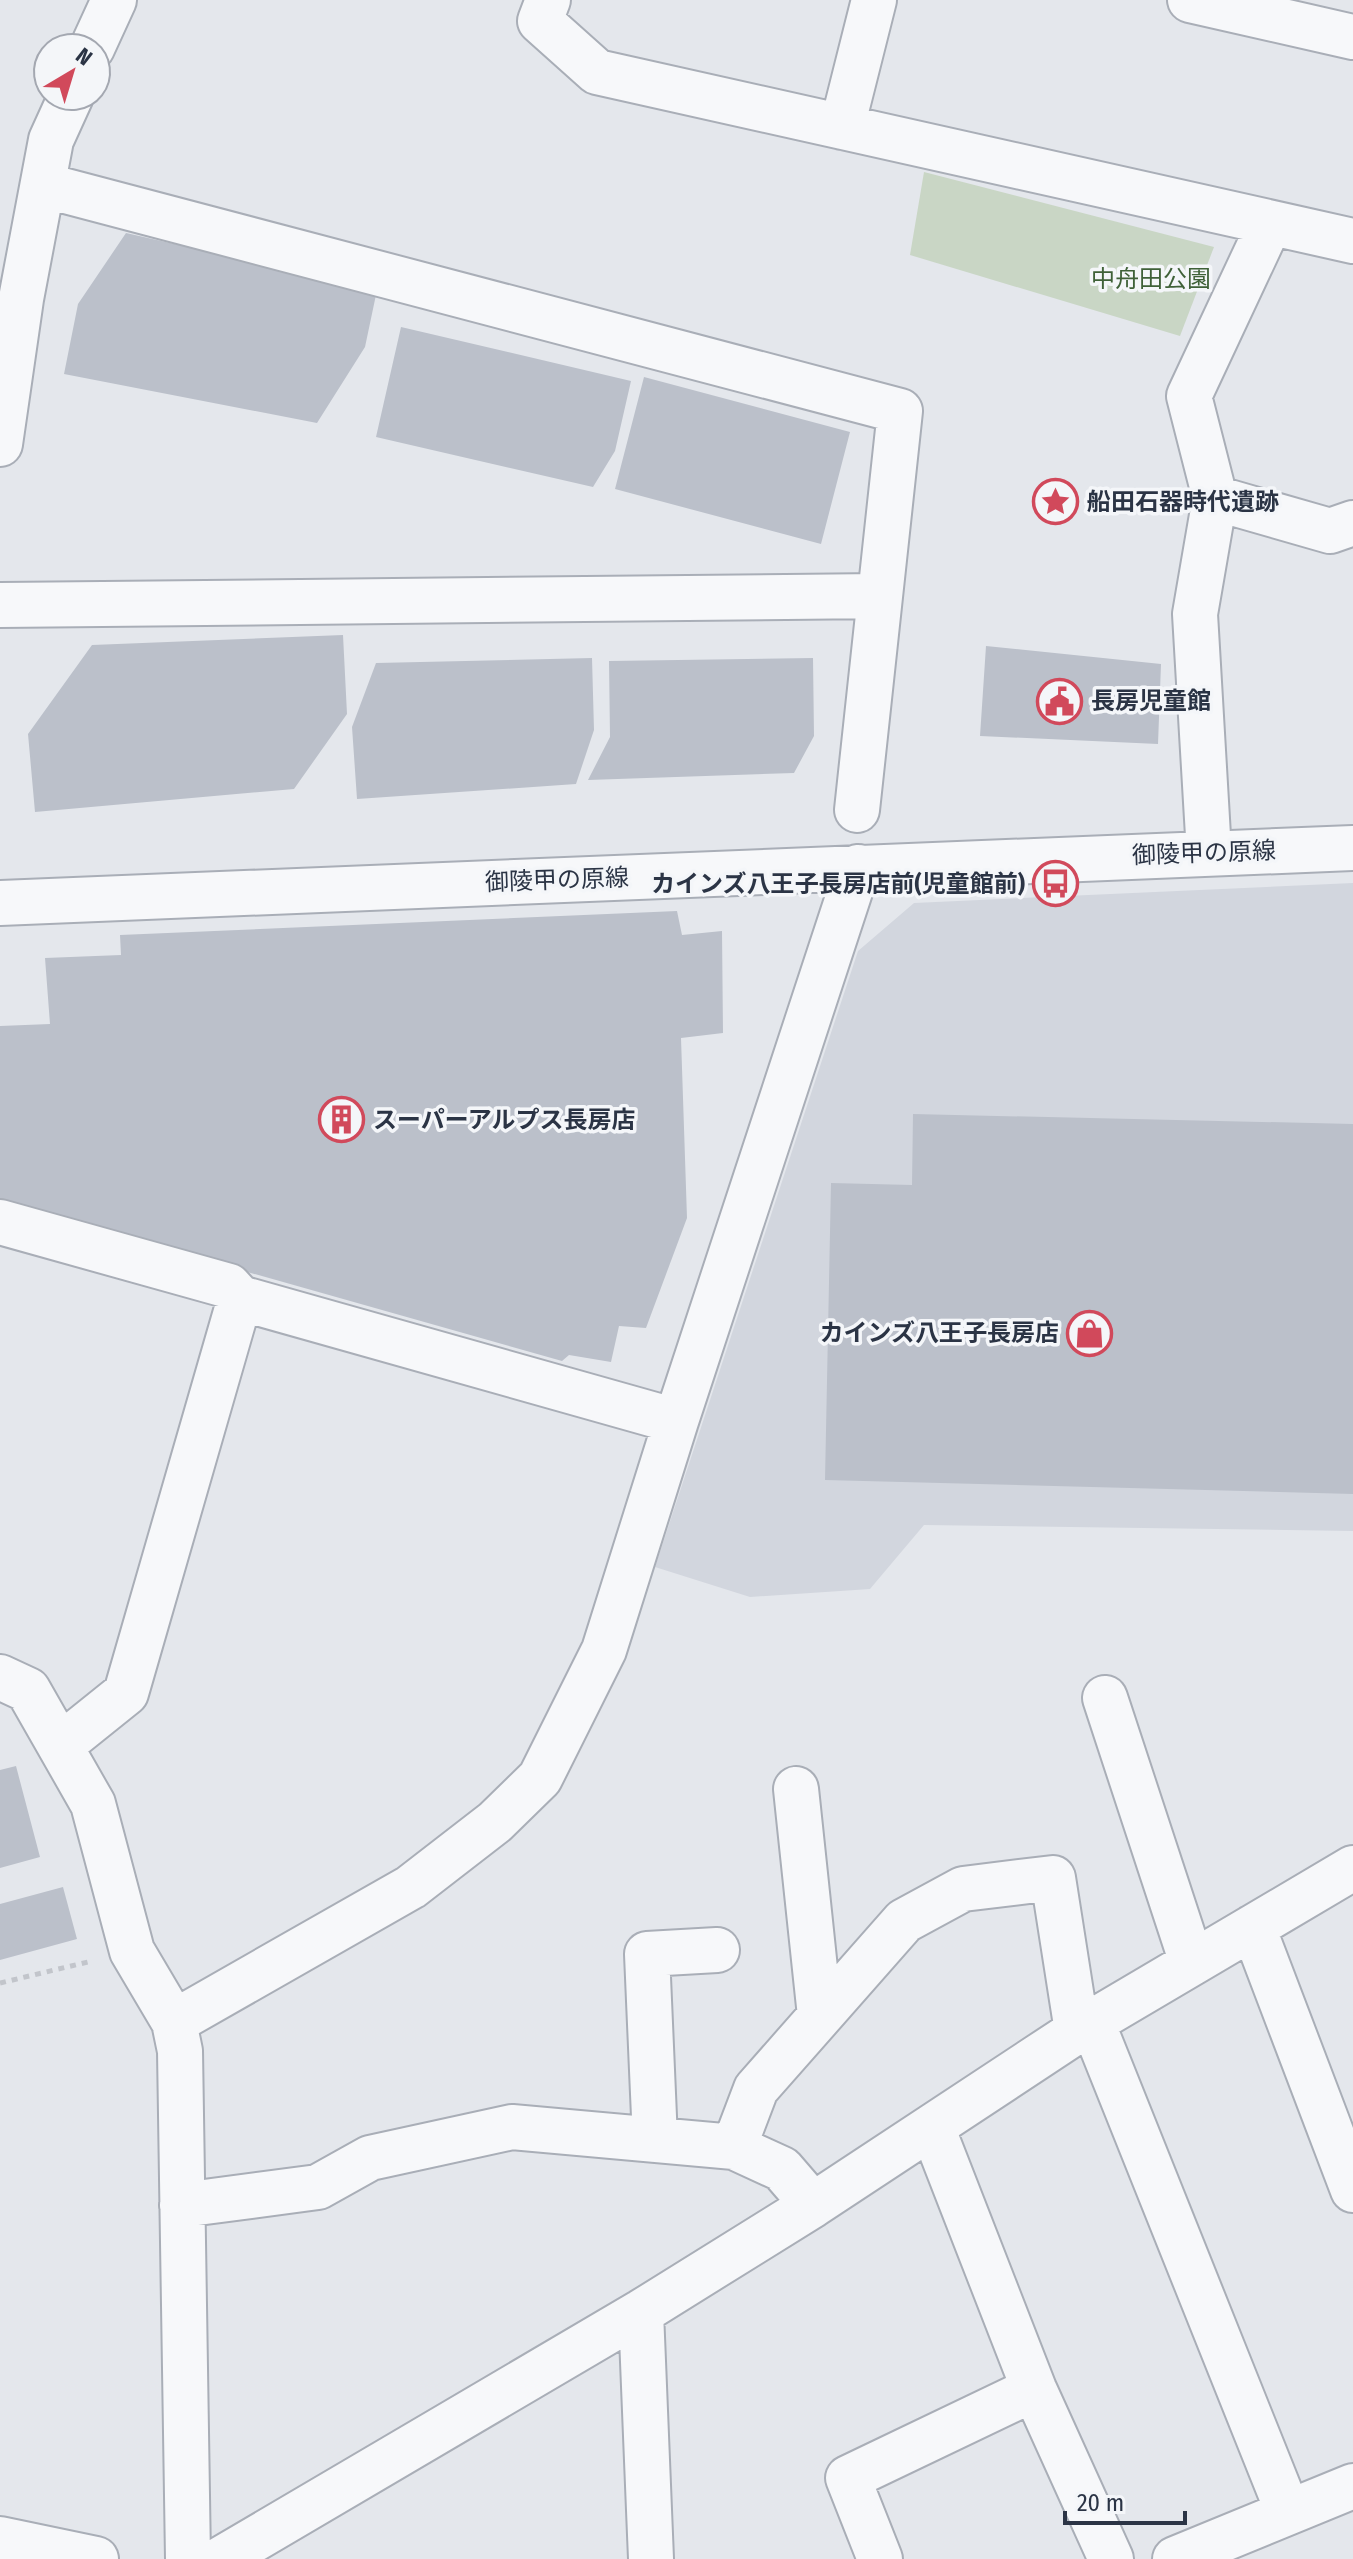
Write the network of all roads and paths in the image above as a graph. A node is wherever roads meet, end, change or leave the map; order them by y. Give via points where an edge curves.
1 (114, 0) edge
2 (548, 0) edge
3 (874, 0) edge
4 (1190, 0) edge
5 (99, 32) edge
6 (1353, 37) edge
7 (64, 112) edge
8 (842, 127) junction
9 (43, 185) junction
10 (1270, 223) junction
11 (1353, 241) edge
12 (10, 288) edge
13 (0, 444) edge
14 (1215, 498) junction
15 (1353, 523) edge
16 (880, 596) junction
17 (0, 605) edge
18 (857, 810) dead end
19 (1353, 848) edge
20 (1209, 853) junction
21 (858, 867) junction
22 (0, 903) edge
23 (0, 1222) edge
24 (240, 1298) junction
25 (676, 1421) junction
26 (0, 1677) edge
27 (1105, 1698) dead end
28 (60, 1746) junction
29 (796, 1789) dead end
30 (1353, 1868) edge
31 (1253, 1927) junction
32 (717, 1950) dead end
33 (132, 1951) junction
34 (1192, 1963) junction
35 (0, 1983) edge
36 (820, 2016) junction
37 (174, 2022) junction
38 (1084, 2027) junction
39 (932, 2127) junction
40 (655, 2140) junction
41 (734, 2147) junction
42 (1353, 2190) edge
43 (182, 2205) junction
44 (813, 2205) junction
45 (641, 2312) junction
46 (1034, 2389) junction
47 (1353, 2486) edge
48 (1288, 2512) junction
49 (0, 2539) edge
50 (96, 2559) edge
51 (188, 2559) edge
52 (221, 2559) edge
53 (651, 2559) edge
54 (880, 2559) edge
55 (1111, 2559) edge
56 (1175, 2559) edge

1 - 5 street
2 - 8 street via 540,21 597,72
3 - 8 street
4 - 6 street
7 - 9 street via 51,140
8 - 10 street
9 - 12 street
9 - 16 street via 900,411
10 - 11 street
10 - 14 street via 1189,396
12 - 13 street
14 - 15 street via 1330,531
14 - 20 street via 1195,614
16 - 17 street
16 - 18 street
19 - 20 street, 御陵甲の原線
20 - 21 street, 御陵甲の原線
21 - 22 street, 御陵甲の原線
21 - 25 street
23 - 24 street via 229,1286
24 - 25 street
24 - 28 street via 126,1693
25 - 37 street via 604,1650 540,1778 495,1822 411,1887
26 - 28 street via 28,1690
27 - 34 street
28 - 33 street via 93,1804
29 - 36 street
30 - 31 street
31 - 34 street
31 - 42 street
32 - 40 street via 647,1954
33 - 35 path
33 - 37 street
34 - 38 street
36 - 38 street via 904,1921 963,1889 1053,1878
36 - 41 street via 756,2089
37 - 43 street via 180,2051
38 - 39 street
38 - 48 street
39 - 44 street
39 - 46 street
40 - 41 street
40 - 43 street via 512,2127 370,2158 318,2187
41 - 44 street via 782,2169
43 - 51 street
44 - 45 street
45 - 52 street
45 - 53 street
46 - 54 street via 848,2478
46 - 55 street
47 - 48 street
48 - 56 street
49 - 50 street

